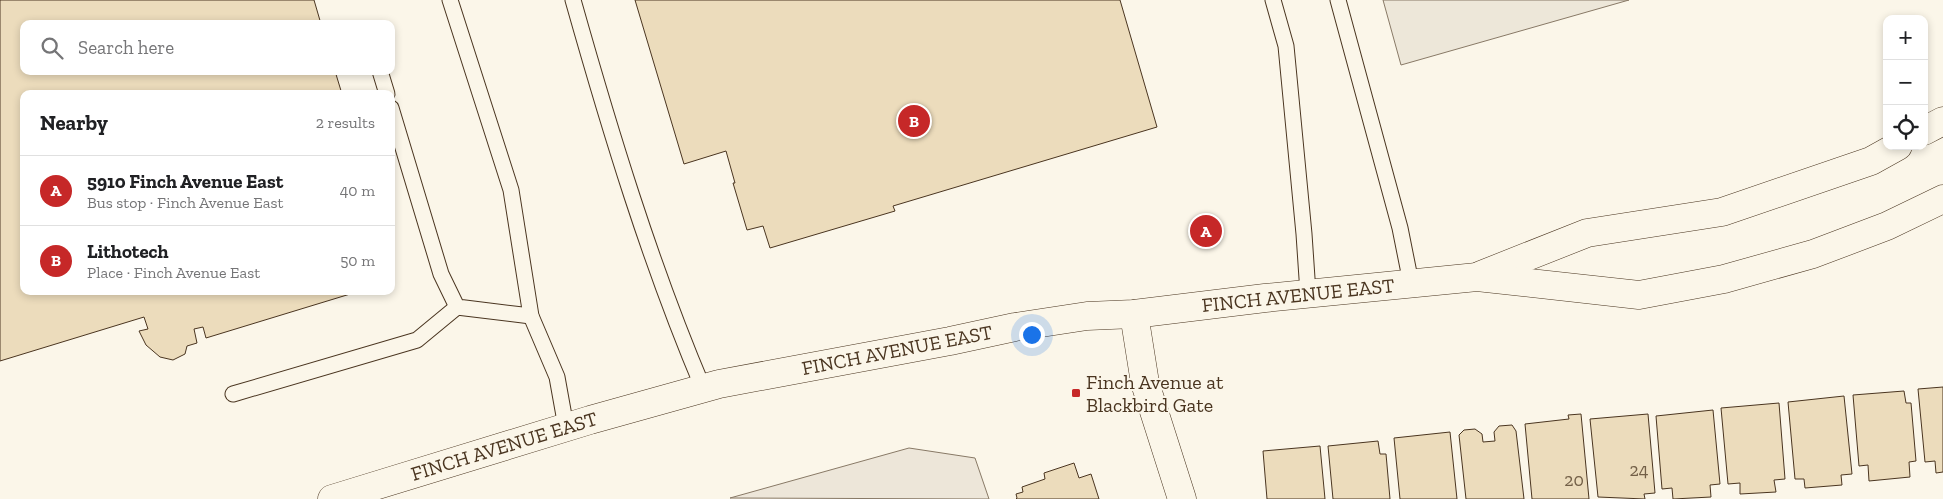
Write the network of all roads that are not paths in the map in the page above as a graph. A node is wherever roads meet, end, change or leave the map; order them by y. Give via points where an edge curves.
1 (450, 0) edge
2 (573, 0) edge
3 (1273, 0) edge
4 (1338, 0) edge
5 (381, 75) edge
6 (386, 90) edge
7 (1943, 120) edge
8 (395, 121) edge
9 (1928, 129) edge
10 (1891, 150) edge
11 (1943, 199) edge
12 (1477, 277) junction
13 (1410, 283) junction
14 (1308, 293) junction
15 (457, 307) junction
16 (1134, 314) junction
17 (531, 316) junction
18 (703, 388) junction
19 (233, 394) dead end
20 (566, 428) junction
21 (332, 499) edge
22 (1182, 499) edge

1 - 17 lane via 511,190
2 - 18 lane via 646,235
3 - 14 lane via 1286,46
4 - 13 lane via 1400,228
5 - 6 lane
7 - 9 main road
8 - 15 lane via 441,274
10 - 12 main road, FINCH AVENUE EAST via 1871,162 1722,212 1587,232
11 - 12 main road, FINCH AVENUE EAST via 1887,226 1813,254 1724,279 1639,295
12 - 13 main road, FINCH AVENUE EAST
13 - 14 main road, FINCH AVENUE EAST
14 - 16 main road, FINCH AVENUE EAST
15 - 17 lane
15 - 19 lane via 417,340
16 - 18 main road, FINCH AVENUE EAST via 1087,316 1015,327
16 - 22 main road via 1145,383
17 - 20 lane via 557,377
18 - 20 main road, FINCH AVENUE EAST
20 - 21 main road, FINCH AVENUE EAST

